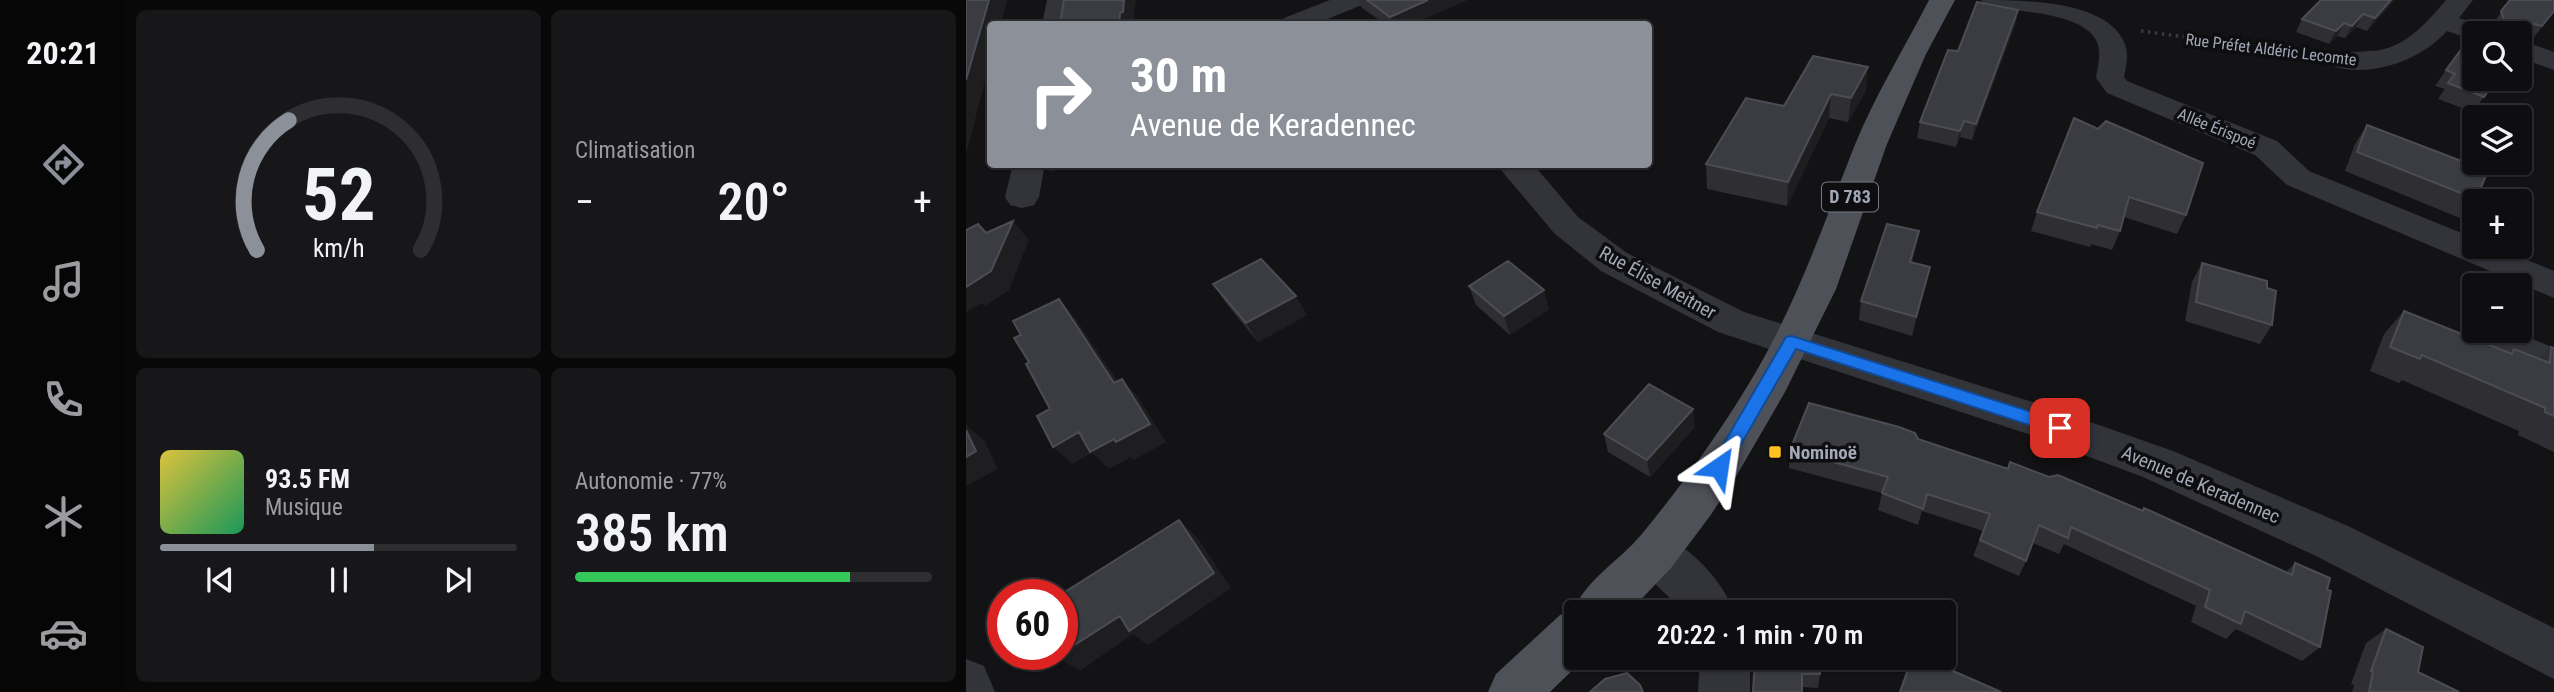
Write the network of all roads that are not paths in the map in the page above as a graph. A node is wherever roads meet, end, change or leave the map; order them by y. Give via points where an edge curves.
1 (1060, 0) edge
2 (1292, 0) edge
3 (1353, 0) edge
4 (1926, 0) edge
5 (1942, 0) edge
6 (1994, 0) edge
7 (2452, 10) edge
8 (1056, 21) edge
9 (1309, 21) edge
10 (1312, 21) edge
11 (2532, 53) edge
12 (1912, 54) junction
13 (2345, 61) road end
14 (2554, 61) edge
15 (1028, 168) edge
16 (1517, 168) edge
17 (1022, 197) dead end
18 (2503, 273) edge
19 (2532, 281) edge
20 (2554, 285) edge
21 (1792, 342) junction
22 (2503, 343) edge
23 (2554, 365) edge
24 (1655, 553) junction
25 (1609, 600) edge
26 (1702, 600) edge
27 (1564, 644) edge
28 (2554, 654) edge
29 (1724, 670) edge
30 (966, 684) edge
31 (969, 692) edge
32 (1514, 692) edge
33 (1724, 692) edge

1 - 8 street
2 - 9 street
3 - 10 street
4 - 12 main road, D 783
5 - 12 main road, D 783
6 - 18 street, Allée Érispoé via 2068,12 2103,28 2112,45 2110,78 2117,87 2266,148 2290,174
7 - 13 street, Rue Préfet Aldéric Lecomte via 2426,39 2406,52
11 - 14 street
12 - 21 main road, D 783 via 1871,144 1818,289
15 - 17 street
16 - 21 street, Rue Élise Meitner via 1566,225 1614,262 1731,322
19 - 20 street, Allée Érispoé
21 - 24 main road, D 783 via 1719,467
21 - 28 street, Avenue de Keradennec via 2158,464 2332,541
22 - 23 street
24 - 25 main road, D 783
24 - 26 street
27 - 32 main road
29 - 33 street
30 - 31 street

